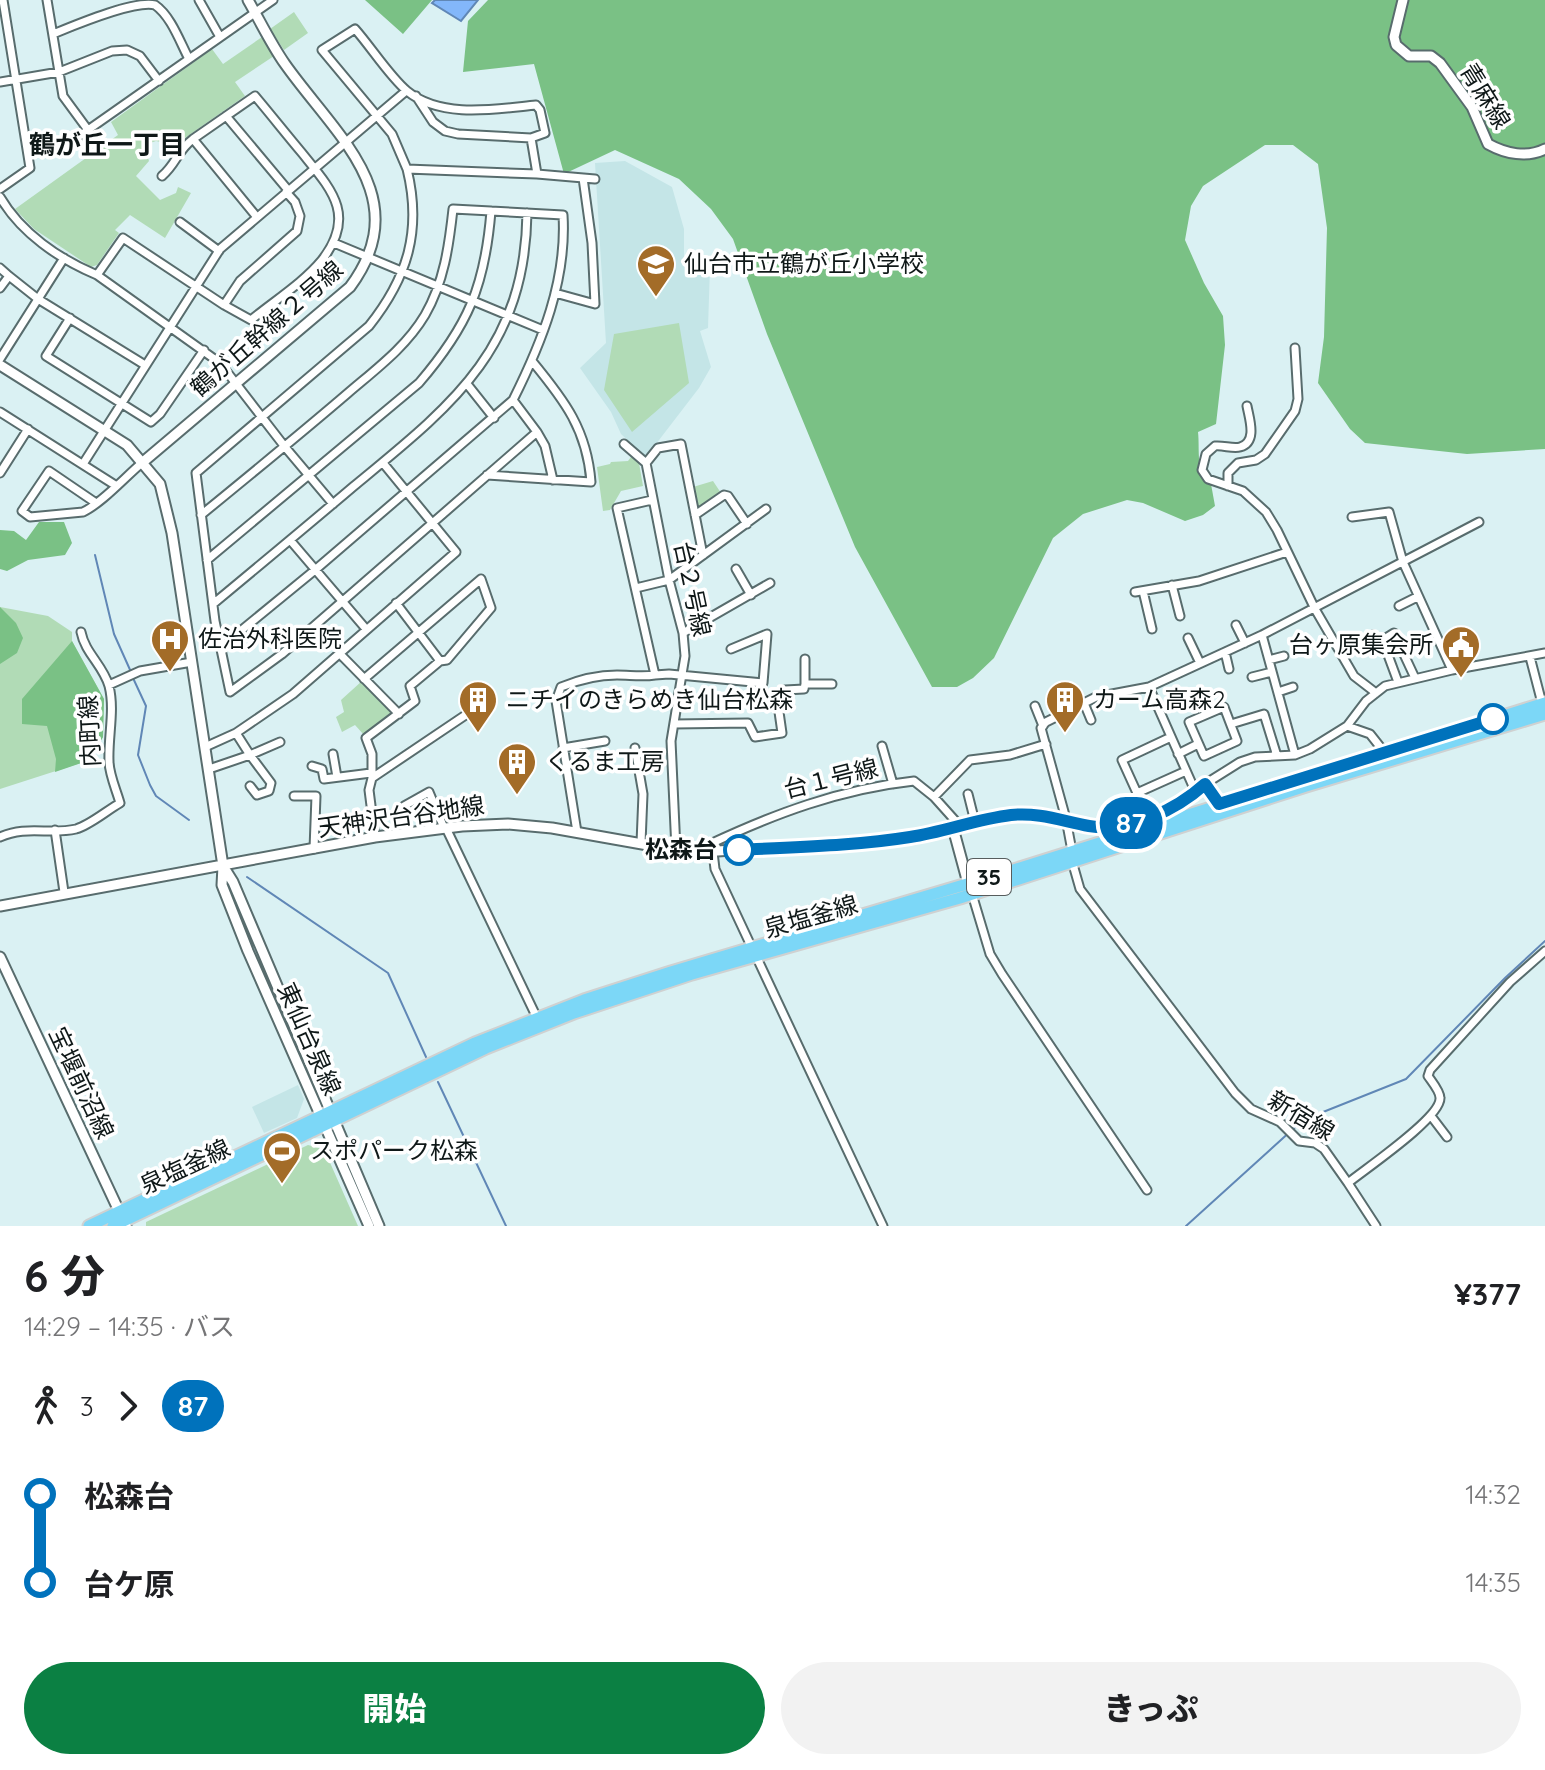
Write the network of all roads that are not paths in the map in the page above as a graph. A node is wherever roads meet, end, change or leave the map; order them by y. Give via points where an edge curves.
1 (3, 0) edge
2 (47, 0) edge
3 (199, 0) edge
4 (248, 0) edge
5 (273, 0) edge
6 (1403, 0) edge
7 (256, 13) junction
8 (53, 34) junction
9 (220, 37) junction
10 (189, 59) junction
11 (59, 72) junction
12 (15, 80) junction
13 (159, 81) junction
14 (0, 82) edge
15 (406, 91) junction
16 (416, 96) junction
17 (378, 115) junction
18 (226, 116) junction
19 (88, 130) junction
20 (531, 138) junction
21 (193, 139) junction
22 (345, 142) junction
23 (68, 144) dead end
24 (1545, 149) edge
25 (314, 168) junction
26 (407, 169) junction
27 (537, 174) junction
28 (162, 176) dead end
29 (583, 178) junction
30 (595, 179) dead end
31 (0, 189) edge
32 (287, 191) junction
33 (0, 197) edge
34 (491, 211) junction
35 (527, 213) junction
36 (256, 216) junction
37 (180, 222) dead end
38 (334, 243) junction
39 (219, 251) junction
40 (369, 257) junction
41 (64, 258) junction
42 (0, 268) edge
43 (404, 272) junction
44 (97, 275) junction
45 (9, 276) junction
46 (195, 286) junction
47 (438, 287) junction
48 (0, 288) edge
49 (555, 293) junction
50 (38, 299) junction
51 (474, 300) junction
52 (224, 305) junction
53 (508, 315) junction
54 (70, 318) junction
55 (170, 326) junction
56 (543, 330) junction
57 (1295, 348) dead end
58 (204, 350) junction
59 (532, 361) junction
60 (0, 362) edge
61 (145, 365) junction
62 (237, 383) junction
63 (467, 384) junction
64 (513, 400) junction
65 (122, 403) junction
66 (1247, 406) dead end
67 (0, 412) edge
68 (261, 416) junction
69 (494, 418) junction
70 (28, 429) junction
71 (105, 431) junction
72 (537, 432) junction
73 (624, 444) dead end
74 (285, 447) junction
75 (143, 462) junction
76 (383, 463) junction
77 (646, 463) junction
78 (83, 464) junction
79 (0, 473) edge
80 (308, 475) junction
81 (487, 475) junction
82 (553, 480) junction
83 (115, 485) junction
84 (1228, 486) junction
85 (407, 492) junction
86 (652, 500) junction
87 (96, 503) junction
88 (333, 504) junction
89 (766, 509) dead end
90 (201, 515) junction
91 (695, 515) junction
92 (1352, 517) dead end
93 (432, 522) junction
94 (1479, 522) dead end
95 (747, 524) junction
96 (290, 540) junction
97 (1287, 552) junction
98 (703, 555) junction
99 (207, 560) junction
100 (1403, 562) junction
101 (736, 569) dead end
102 (315, 570) junction
103 (669, 580) junction
104 (770, 583) dead end
105 (1172, 585) junction
106 (636, 588) junction
107 (751, 595) junction
108 (1417, 597) junction
109 (342, 601) junction
110 (396, 603) junction
111 (213, 604) junction
112 (1399, 606) dead end
113 (1315, 609) junction
114 (1180, 616) dead end
115 (1236, 625) dead end
116 (366, 629) junction
117 (1152, 629) dead end
118 (419, 631) junction
119 (81, 632) dead end
120 (683, 633) junction
121 (1262, 635) junction
122 (1373, 635) dead end
123 (1188, 638) dead end
124 (1245, 643) junction
125 (221, 647) junction
126 (731, 649) dead end
127 (1225, 652) junction
128 (339, 653) junction
129 (1545, 653) edge
130 (1388, 655) dead end
131 (1284, 656) dead end
132 (1530, 657) junction
133 (805, 659) dead end
134 (1269, 660) junction
135 (440, 661) junction
136 (192, 662) junction
137 (1200, 663) junction
138 (1229, 669) dead end
139 (1452, 670) junction
140 (1272, 672) junction
141 (655, 675) junction
142 (681, 676) junction
143 (1252, 677) dead end
144 (1415, 678) junction
145 (364, 679) junction
146 (1398, 682) junction
147 (805, 684) junction
148 (832, 684) dead end
149 (109, 685) junction
150 (1149, 687) junction
151 (1293, 687) dead end
152 (1278, 692) junction
153 (1376, 693) junction
154 (1084, 703) junction
155 (1035, 706) dead end
156 (1544, 708) edge
157 (470, 712) dead end
158 (399, 714) junction
159 (1091, 720) dead end
160 (674, 724) junction
161 (1231, 724) junction
162 (1043, 726) junction
163 (1347, 726) junction
164 (236, 733) junction
165 (1171, 737) junction
166 (605, 741) dead end
167 (280, 742) dead end
168 (1046, 744) junction
169 (1198, 744) junction
170 (882, 746) dead end
171 (205, 747) junction
172 (563, 748) junction
173 (635, 748) dead end
174 (1385, 753) junction
175 (333, 754) dead end
176 (1178, 754) junction
177 (250, 755) junction
178 (1295, 755) junction
179 (1277, 756) junction
180 (312, 766) dead end
181 (209, 769) junction
182 (1186, 771) junction
183 (371, 776) junction
184 (337, 777) junction
185 (893, 784) junction
186 (1205, 784) junction
187 (250, 786) dead end
188 (1196, 793) junction
189 (968, 794) dead end
190 (294, 796) dead end
191 (934, 797) junction
192 (1219, 804) junction
193 (404, 806) dead end
194 (1066, 819) junction
195 (975, 822) junction
196 (956, 827) junction
197 (445, 828) junction
198 (55, 830) junction
199 (577, 832) junction
200 (0, 837) edge
201 (375, 837) junction
202 (641, 843) junction
203 (314, 849) junction
204 (676, 850) junction
205 (702, 852) junction
206 (713, 852) junction
207 (1072, 856) junction
208 (223, 866) junction
209 (970, 889) junction
210 (64, 892) junction
211 (0, 906) edge
212 (1545, 951) edge
213 (754, 952) junction
214 (0, 957) edge
215 (537, 1018) junction
216 (1431, 1116) junction
217 (328, 1118) junction
218 (1447, 1137) dead end
219 (1348, 1183) junction
220 (1147, 1190) dead end
221 (120, 1221) edge
222 (89, 1226) edge
223 (369, 1226) edge
224 (379, 1226) edge
225 (883, 1226) edge
226 (1376, 1226) edge

1 - 12 street
2 - 8 street
3 - 9 street
4 - 7 street, 鶴が丘幹線２号線
5 - 7 street
6 - 24 street, 青麻線 via 1396,45 1409,56 1431,56 1440,63 1472,107 1488,144 1524,155
7 - 9 street
7 - 22 street, 鶴が丘幹線２号線 via 285,64
8 - 10 street via 141,1 164,15
8 - 11 street
9 - 10 street
10 - 13 street
11 - 12 street
11 - 13 street via 127,50 140,56
11 - 19 street via 63,96
12 - 14 street
12 - 31 street via 30,168
13 - 19 street
15 - 16 street
15 - 17 street
15 - 17 street via 355,29 322,50
16 - 20 street via 445,131
16 - 20 street via 449,108 536,105 545,133
17 - 22 street
17 - 26 street
18 - 21 street
18 - 25 street via 255,96
18 - 32 street
19 - 23 street
20 - 27 street
21 - 28 street via 179,149 175,165
21 - 36 street
22 - 25 street
22 - 40 street, 鶴が丘幹線２号線 via 367,175 376,203
25 - 32 street
25 - 38 street via 336,199 339,222
26 - 27 street
26 - 43 street via 414,221
27 - 29 street
29 - 30 street
29 - 49 street via 595,304
32 - 36 street
32 - 52 street via 300,216 297,231 240,281
33 - 41 street via 20,225
34 - 35 street
34 - 47 street via 453,209
34 - 51 street
35 - 49 street via 563,215
35 - 53 street via 524,259
36 - 39 street
37 - 39 street
38 - 40 street
38 - 52 street via 320,263 251,320
39 - 46 street
40 - 43 street
40 - 62 street, 鶴が丘幹線２号線 via 350,287
41 - 44 street
41 - 50 street
42 - 45 street
43 - 47 street
43 - 68 street via 369,326
44 - 46 street via 123,238
44 - 55 street
45 - 48 street
45 - 50 street
46 - 52 street
46 - 55 street
47 - 51 street
47 - 74 street via 403,345
49 - 56 street
50 - 54 street
50 - 60 street
51 - 53 street
51 - 80 street via 447,351 419,383
53 - 56 street
53 - 63 street
54 - 61 street
54 - 65 street via 46,356
55 - 58 street
55 - 61 street
56 - 59 street
57 - 84 street via 1295,411 1265,454 1238,463 1228,473
58 - 62 street
58 - 65 street via 151,422
59 - 64 street
59 - 82 street via 571,412 589,459 591,482
60 - 71 street, 東仙台泉線
61 - 65 street
62 - 68 street
62 - 75 street, 鶴が丘幹線２号線
63 - 69 street
63 - 76 street
64 - 69 street
64 - 72 street
65 - 71 street
66 - 84 street via 1252,432 1247,443 1215,446 1206,454 1202,470 1208,479
67 - 70 street
68 - 74 street
68 - 90 street via 196,473
69 - 85 street
70 - 78 street
70 - 79 street
71 - 75 street, 東仙台泉線
71 - 78 street
72 - 81 street
72 - 82 street
73 - 77 street
74 - 80 street
74 - 90 street
75 - 83 street
75 - 136 street, 東仙台泉線 via 160,484 167,509
76 - 85 street
76 - 88 street
77 - 86 street, 台２号線
77 - 91 street via 658,448 681,444
78 - 83 street
80 - 88 street
80 - 99 street
81 - 82 street
81 - 93 street
83 - 87 street
84 - 97 street via 1266,512
85 - 93 street
85 - 102 street
86 - 103 street, 台２号線
86 - 106 street via 617,508
87 - 87 street via 70,514 30,517 22,511 49,471
88 - 96 street
89 - 95 street
90 - 99 street
91 - 95 street via 724,495
91 - 98 street
92 - 100 street via 1389,512
93 - 109 street
93 - 110 street via 456,552
94 - 100 street
95 - 98 street
96 - 102 street
96 - 111 street
97 - 105 street
97 - 113 street
98 - 103 street
99 - 111 street
100 - 108 street
100 - 113 street
101 - 107 street
102 - 109 street
102 - 125 street
103 - 106 street
103 - 120 street, 台２号線
104 - 107 street
105 - 114 street
105 - 117 street via 1139,591
106 - 141 street
107 - 120 street
108 - 112 street
108 - 139 street
109 - 116 street
109 - 125 street via 230,692
110 - 116 street
110 - 118 street
111 - 125 street
113 - 121 street
113 - 153 street via 1354,676
115 - 124 street
116 - 128 street
118 - 135 street
118 - 135 street via 481,579 491,608 457,650
118 - 145 street
119 - 149 street, 内町線 via 84,647
120 - 142 street, 台２号線
121 - 124 street
121 - 134 street
122 - 144 street via 1378,643 1394,633
123 - 137 street
124 - 127 street
126 - 142 street via 767,634 763,683
127 - 137 street
127 - 138 street
128 - 145 street
128 - 164 street via 293,694
129 - 132 street
130 - 146 street
131 - 134 street
132 - 139 street
132 - 156 street
133 - 147 street
134 - 140 street
135 - 158 street via 410,686 415,701
136 - 149 street via 137,672
136 - 171 street, 東仙台泉線
137 - 150 street
139 - 144 street
140 - 143 street
140 - 152 street
141 - 142 street
141 - 172 street via 616,675 561,687 556,701
142 - 160 street, 台２号線
144 - 146 street
145 - 158 street
146 - 153 street
147 - 148 street
147 - 160 street via 804,689 785,690 779,712 782,733 755,737 748,723
149 - 198 street, 内町線 via 109,764 120,803 77,828
150 - 154 street
150 - 165 street
151 - 152 street
152 - 178 street
153 - 163 street
154 - 159 street
154 - 162 street
155 - 162 street, 新宿線
156 - 174 main road, 泉塩釜線 / 35
156 - 207 main road, 泉塩釜線 / 35
157 - 183 street
158 - 183 street via 366,738
160 - 204 street, 台２号線
161 - 169 street via 1237,741 1204,756
161 - 169 street via 1224,707 1189,722
161 - 179 street via 1264,714
162 - 168 street, 新宿線
163 - 174 street via 1370,734
163 - 178 street
164 - 171 street
164 - 177 street
165 - 176 street
165 - 182 street via 1122,760 1137,793
166 - 172 street
167 - 177 street
168 - 191 street via 970,760
168 - 194 street, 新宿線
169 - 176 street
170 - 185 street
171 - 181 street, 東仙台泉線
172 - 199 street
173 - 202 street via 643,794
174 - 192 main road, 泉塩釜線 / 35
175 - 184 street
176 - 182 street
177 - 181 street
177 - 187 street via 271,783 269,791 257,795
178 - 179 street
179 - 186 street via 1240,762
180 - 184 street via 322,769 324,779
181 - 208 street, 東仙台泉線
182 - 188 street
183 - 184 street
183 - 201 street
185 - 191 street, 台１号線 via 914,781
185 - 205 street, 台１号線 via 768,816
186 - 188 street
186 - 192 street
188 - 194 street via 1162,813 1117,826
189 - 195 street
190 - 203 street via 316,796
191 - 196 street, 台１号線
192 - 207 main road, 泉塩釜線 / 35
193 - 197 street via 429,792
194 - 195 street via 1029,813
194 - 207 street, 新宿線
195 - 196 street
196 - 206 street, 天神沢台谷地線 via 907,838
196 - 209 street
197 - 199 street, 天神沢台谷地線 via 508,824
197 - 201 street, 天神沢台谷地線
197 - 215 street
198 - 200 street, 内町線
198 - 210 street
199 - 202 street, 天神沢台谷地線
201 - 203 street, 天神沢台谷地線
202 - 204 street, 天神沢台谷地線
203 - 208 street, 天神沢台谷地線
204 - 205 street, 天神沢台谷地線
205 - 206 street, 天神沢台谷地線
206 - 213 street via 715,869
207 - 209 main road, 泉塩釜線 / 35
207 - 219 street, 新宿線 via 1080,889 1235,1093 1299,1141 1324,1149
208 - 210 street, 天神沢台谷地線
208 - 217 street, 東仙台泉線 via 222,885 248,951
209 - 213 main road, 泉塩釜線 / 35
209 - 220 street via 990,954
210 - 211 street, 天神沢台谷地線
212 - 216 street via 1430,1070 1428,1076 1440,1096
213 - 215 main road, 泉塩釜線 / 35 via 656,976
213 - 217 main road, 泉塩釜線 / 35 via 521,1033
213 - 225 street
214 - 221 street, 宝堰前沼線
215 - 217 main road, 泉塩釜線 / 35 via 437,1061
216 - 218 street
216 - 219 street
217 - 221 main road, 35
217 - 223 street, 東仙台泉線
217 - 224 street
219 - 226 street, 新宿線
221 - 222 main road, 35

